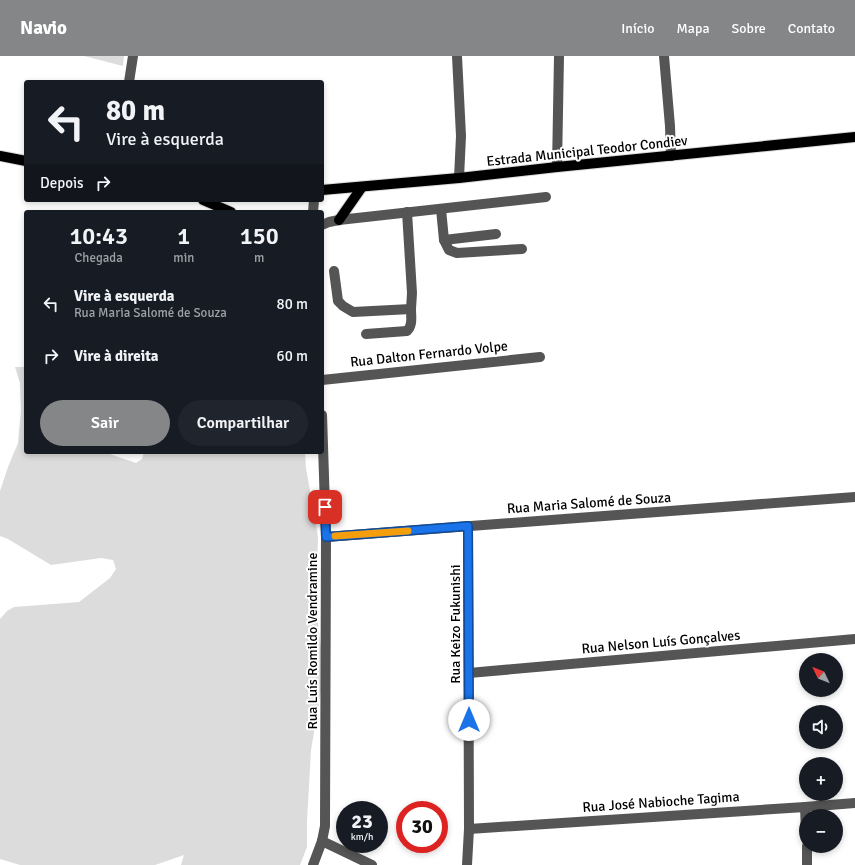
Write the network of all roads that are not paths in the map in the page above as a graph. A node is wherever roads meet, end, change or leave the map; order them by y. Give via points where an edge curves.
1 (133, 56) edge
2 (457, 56) edge
3 (559, 56) edge
4 (664, 56) edge
5 (129, 80) edge
6 (855, 137) edge
7 (0, 156) edge
8 (671, 156) junction
9 (24, 161) edge
10 (557, 167) junction
11 (459, 178) junction
12 (362, 187) junction
13 (324, 190) edge
14 (546, 197) dead end
15 (208, 202) edge
16 (440, 209) junction
17 (226, 210) edge
18 (407, 212) junction
19 (339, 220) junction
20 (324, 224) edge
21 (496, 234) dead end
22 (444, 240) junction
23 (522, 249) dead end
24 (334, 271) dead end
25 (411, 310) junction
26 (366, 334) dead end
27 (540, 357) dead end
28 (324, 380) edge
29 (323, 454) edge
30 (855, 497) edge
31 (468, 526) junction
32 (326, 537) junction
33 (855, 639) edge
34 (469, 673) junction
35 (855, 803) edge
36 (805, 807) joint
37 (469, 829) junction
38 (322, 841) junction
39 (807, 853) edge
40 (313, 865) edge
41 (372, 865) edge
42 (467, 865) edge
43 (808, 865) edge

1 - 5 street
2 - 11 street via 461,136
3 - 10 street
4 - 8 street
6 - 8 main road, Estrada Municipal Teodor Condiev
7 - 9 main road
8 - 10 main road, Estrada Municipal Teodor Condiev
10 - 11 main road, Estrada Municipal Teodor Condiev
11 - 12 main road, Estrada Municipal Teodor Condiev
12 - 13 main road, Estrada Municipal Teodor Condiev
12 - 19 main road
14 - 16 street
15 - 17 main road
16 - 18 street
16 - 22 street
18 - 19 street
18 - 25 street
19 - 20 street
21 - 22 street
22 - 23 street via 449,250 457,253
24 - 25 street via 338,301 353,312
25 - 26 street via 411,325 407,331
27 - 28 street, Rua Dalton Fernardo Volpe
29 - 32 street, Rua Luís Romildo Vendramine
30 - 31 street, Rua Maria Salomé de Souza
31 - 32 street, Rua Maria Salomé de Souza
31 - 34 street, Rua Keizo Fukunishi
32 - 38 street, Rua Luís Romildo Vendramine via 326,797
33 - 34 street, Rua Nelson Luís Gonçalves
34 - 37 street, Rua Keizo Fukunishi
35 - 36 street, Rua José Nabioche Tagima
36 - 37 street, Rua José Nabioche Tagima
37 - 42 street, Rua Keizo Fukunishi
38 - 40 street, Rua Luís Romildo Vendramine
38 - 41 street
39 - 43 street

